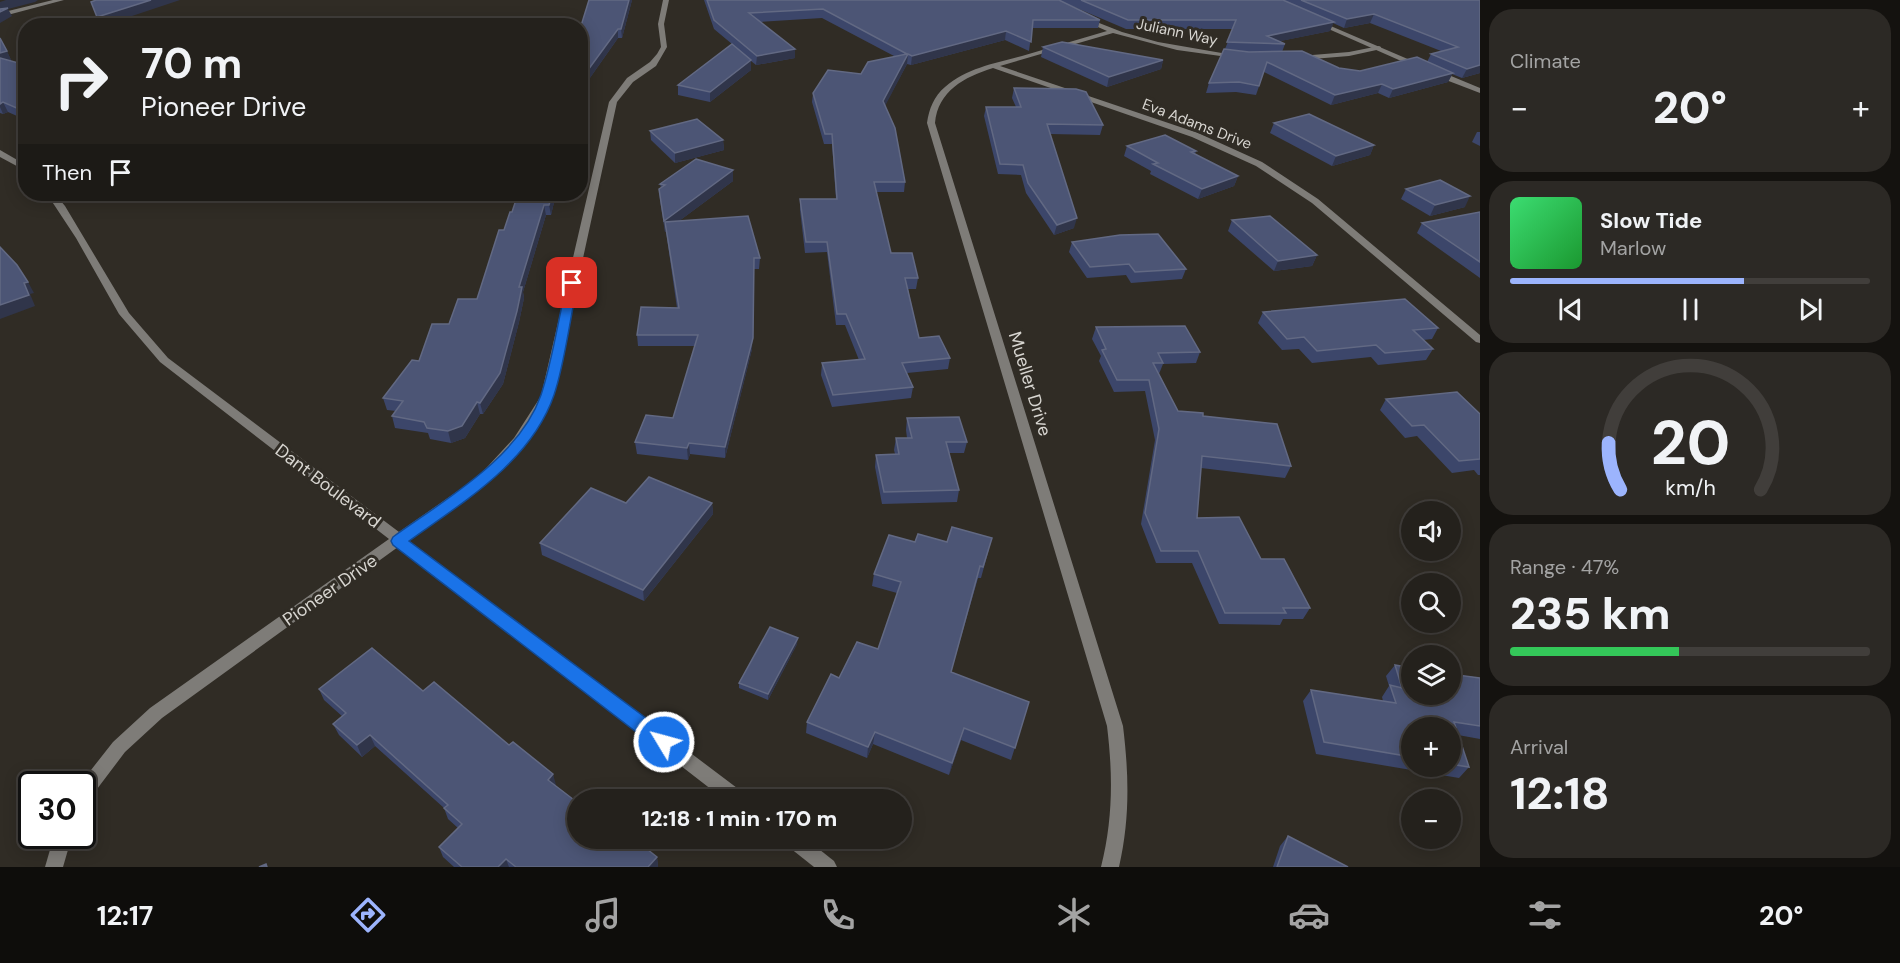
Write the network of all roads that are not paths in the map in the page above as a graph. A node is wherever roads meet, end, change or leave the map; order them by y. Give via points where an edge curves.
1 (61, 0) edge
2 (666, 0) edge
3 (1072, 13) edge
4 (0, 15) edge
5 (1307, 17) edge
6 (1114, 31) junction
7 (1379, 48) junction
8 (1248, 57) edge
9 (1294, 58) edge
10 (993, 66) junction
11 (1480, 91) edge
12 (0, 153) edge
13 (18, 164) edge
14 (56, 201) edge
15 (1480, 340) edge
16 (399, 541) junction
17 (96, 777) edge
18 (725, 789) edge
19 (59, 849) edge
20 (805, 849) edge
21 (54, 867) edge
22 (828, 867) edge
23 (1110, 867) edge

1 - 4 street
2 - 16 street, Pioneer Drive via 661,24 664,47 660,55 630,80 613,102 547,396 533,423 505,458 482,480
3 - 6 street, Juliann Way
5 - 7 street
6 - 8 street, Juliann Way via 1177,48
6 - 10 street, Mueller Drive
7 - 9 street
7 - 11 street
10 - 15 street, Eva Adams Drive via 1195,135 1259,164 1315,201
10 - 23 street, Mueller Drive via 948,87 937,99 932,123 1115,726 1122,781 1118,837
12 - 13 street
14 - 16 street, Dant Boulevard via 136,332 164,360
16 - 17 street, Pioneer Drive via 156,713 119,747
16 - 18 street, Dant Boulevard
19 - 21 street
20 - 22 street

